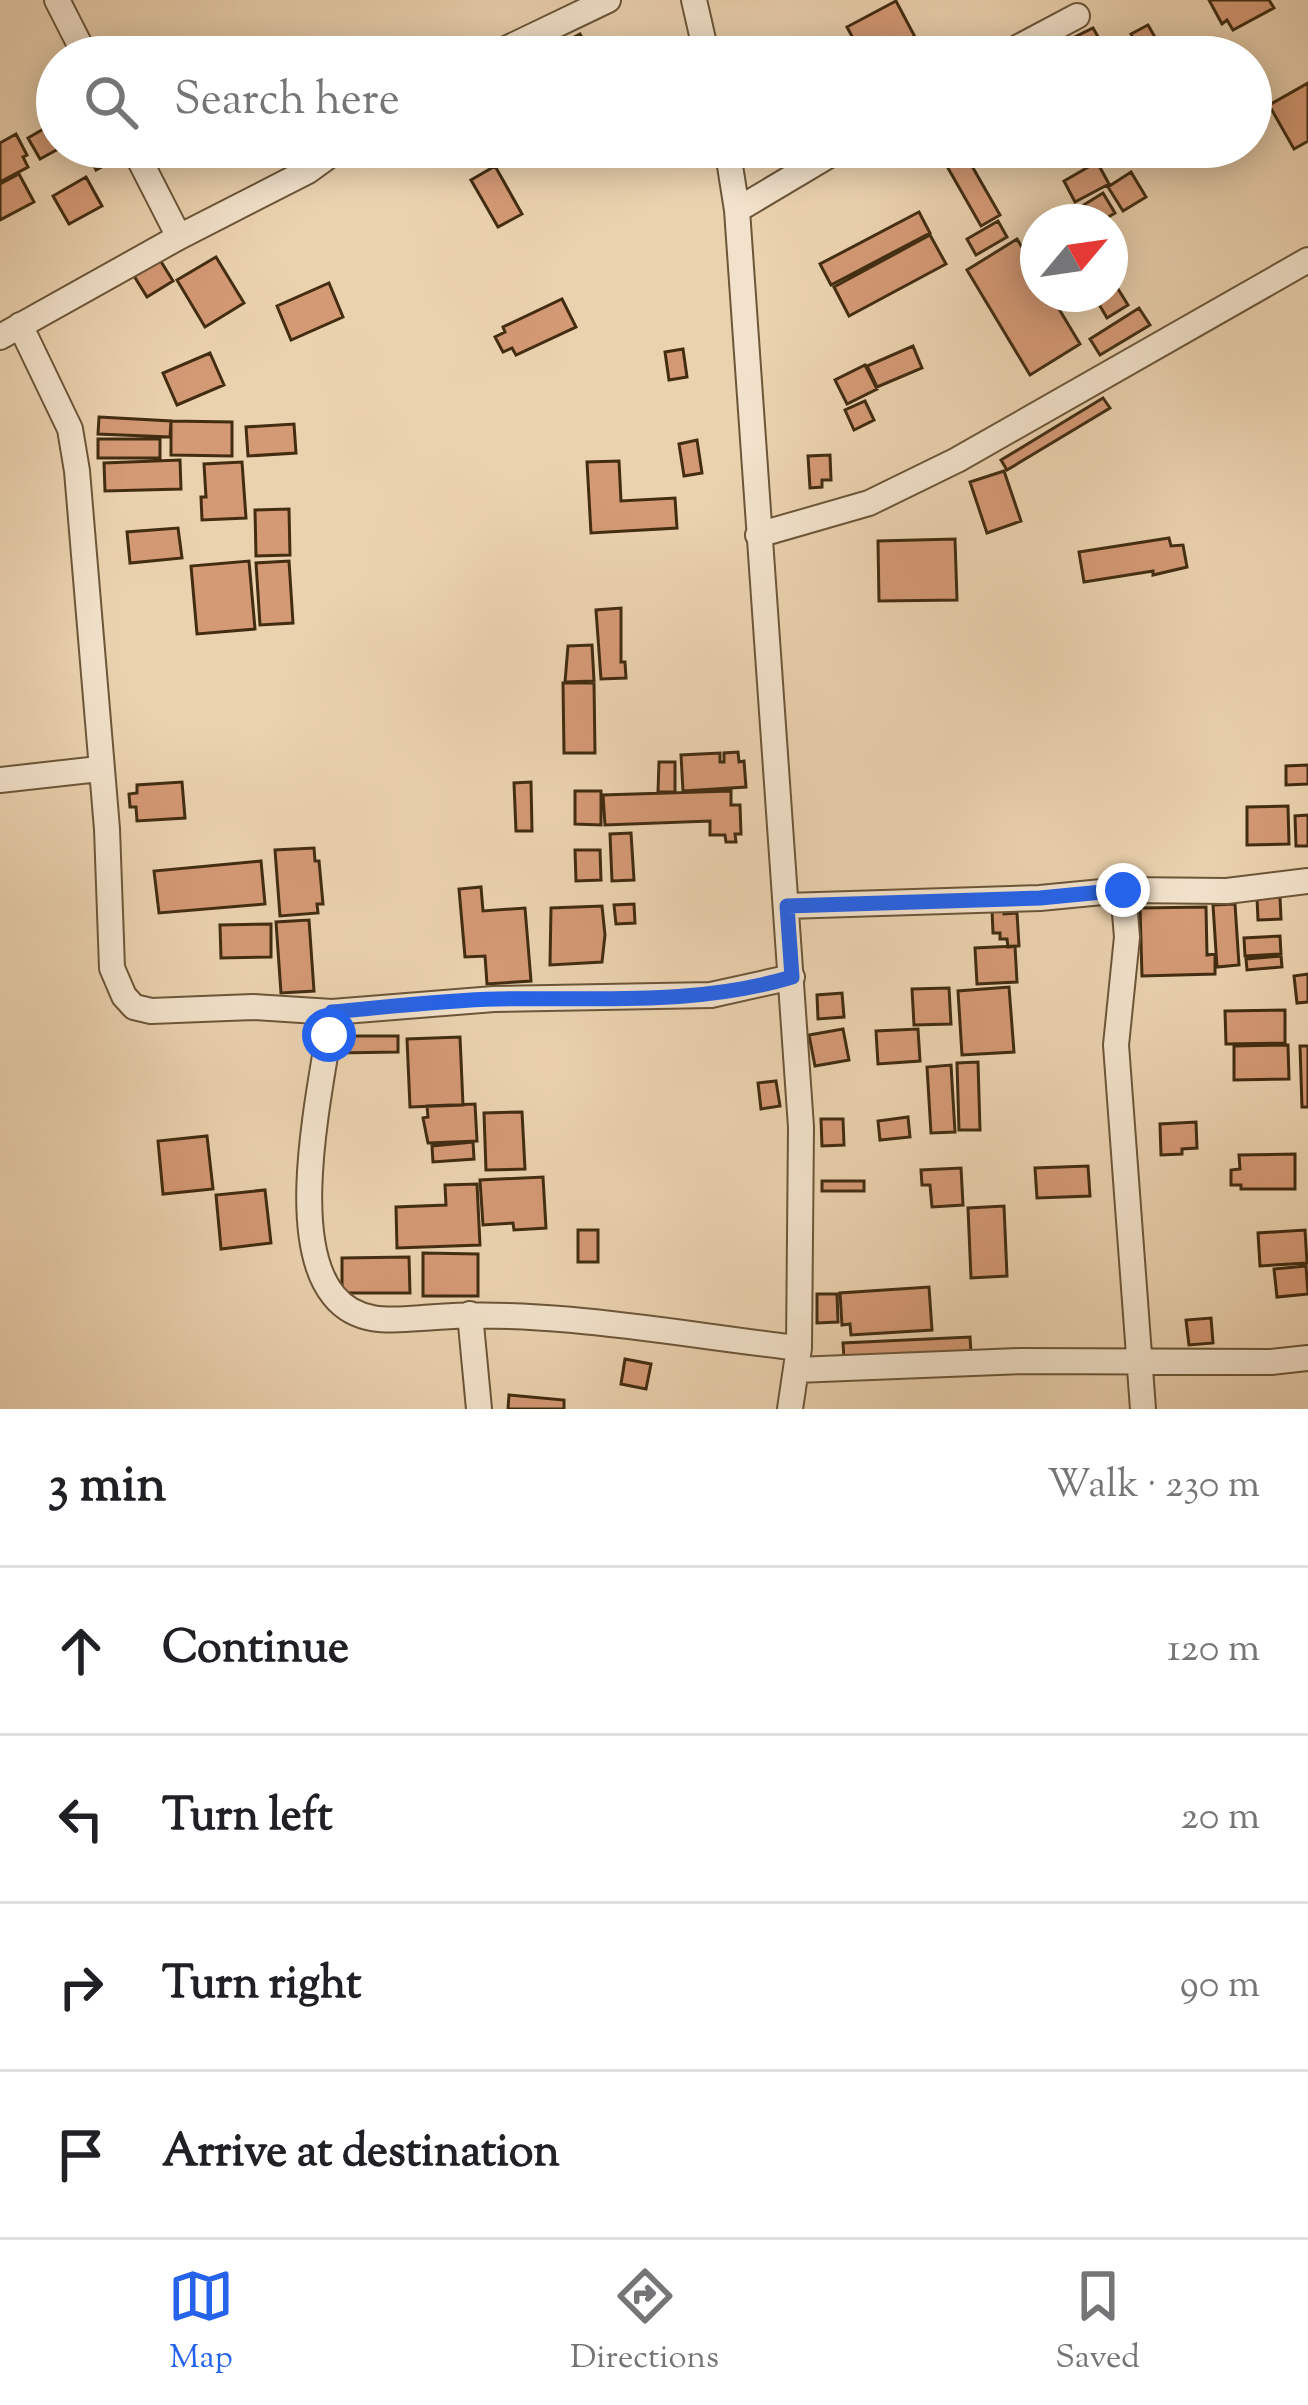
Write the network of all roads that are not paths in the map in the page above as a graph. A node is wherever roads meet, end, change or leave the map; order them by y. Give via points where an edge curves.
1 (57, 0) edge
2 (608, 0) edge
3 (694, 0) edge
4 (1077, 16) dead end
5 (75, 36) edge
6 (533, 36) edge
7 (702, 36) edge
8 (1039, 36) edge
9 (144, 168) edge
10 (312, 168) edge
11 (730, 168) edge
12 (808, 168) edge
13 (737, 210) junction
14 (179, 237) junction
15 (1308, 260) edge
16 (10, 331) edge
17 (758, 535) junction
18 (99, 769) junction
19 (0, 780) edge
20 (1308, 881) edge
21 (1123, 890) junction
22 (787, 906) junction
23 (792, 977) junction
24 (332, 1012) junction
25 (470, 1314) junction
26 (1308, 1358) edge
27 (797, 1359) junction
28 (1139, 1362) junction
29 (479, 1409) edge
30 (790, 1409) edge
31 (1143, 1409) edge

1 - 5 street
2 - 6 street
3 - 7 street
4 - 8 street
9 - 14 street
10 - 14 street
11 - 13 street
12 - 13 street
13 - 17 street
14 - 16 street
15 - 17 street via 958,460 869,503
16 - 18 street via 70,429
17 - 22 street
18 - 19 street
18 - 24 street via 112,968 134,1006
20 - 21 street via 1227,891
21 - 22 street
21 - 28 street via 1127,937 1116,1046
22 - 23 street
23 - 24 street via 711,995
23 - 27 street via 801,1127
24 - 25 street via 308,1201 318,1266 349,1311 378,1320
25 - 27 street
25 - 29 street
26 - 28 street
27 - 28 street
27 - 30 street
28 - 31 street

